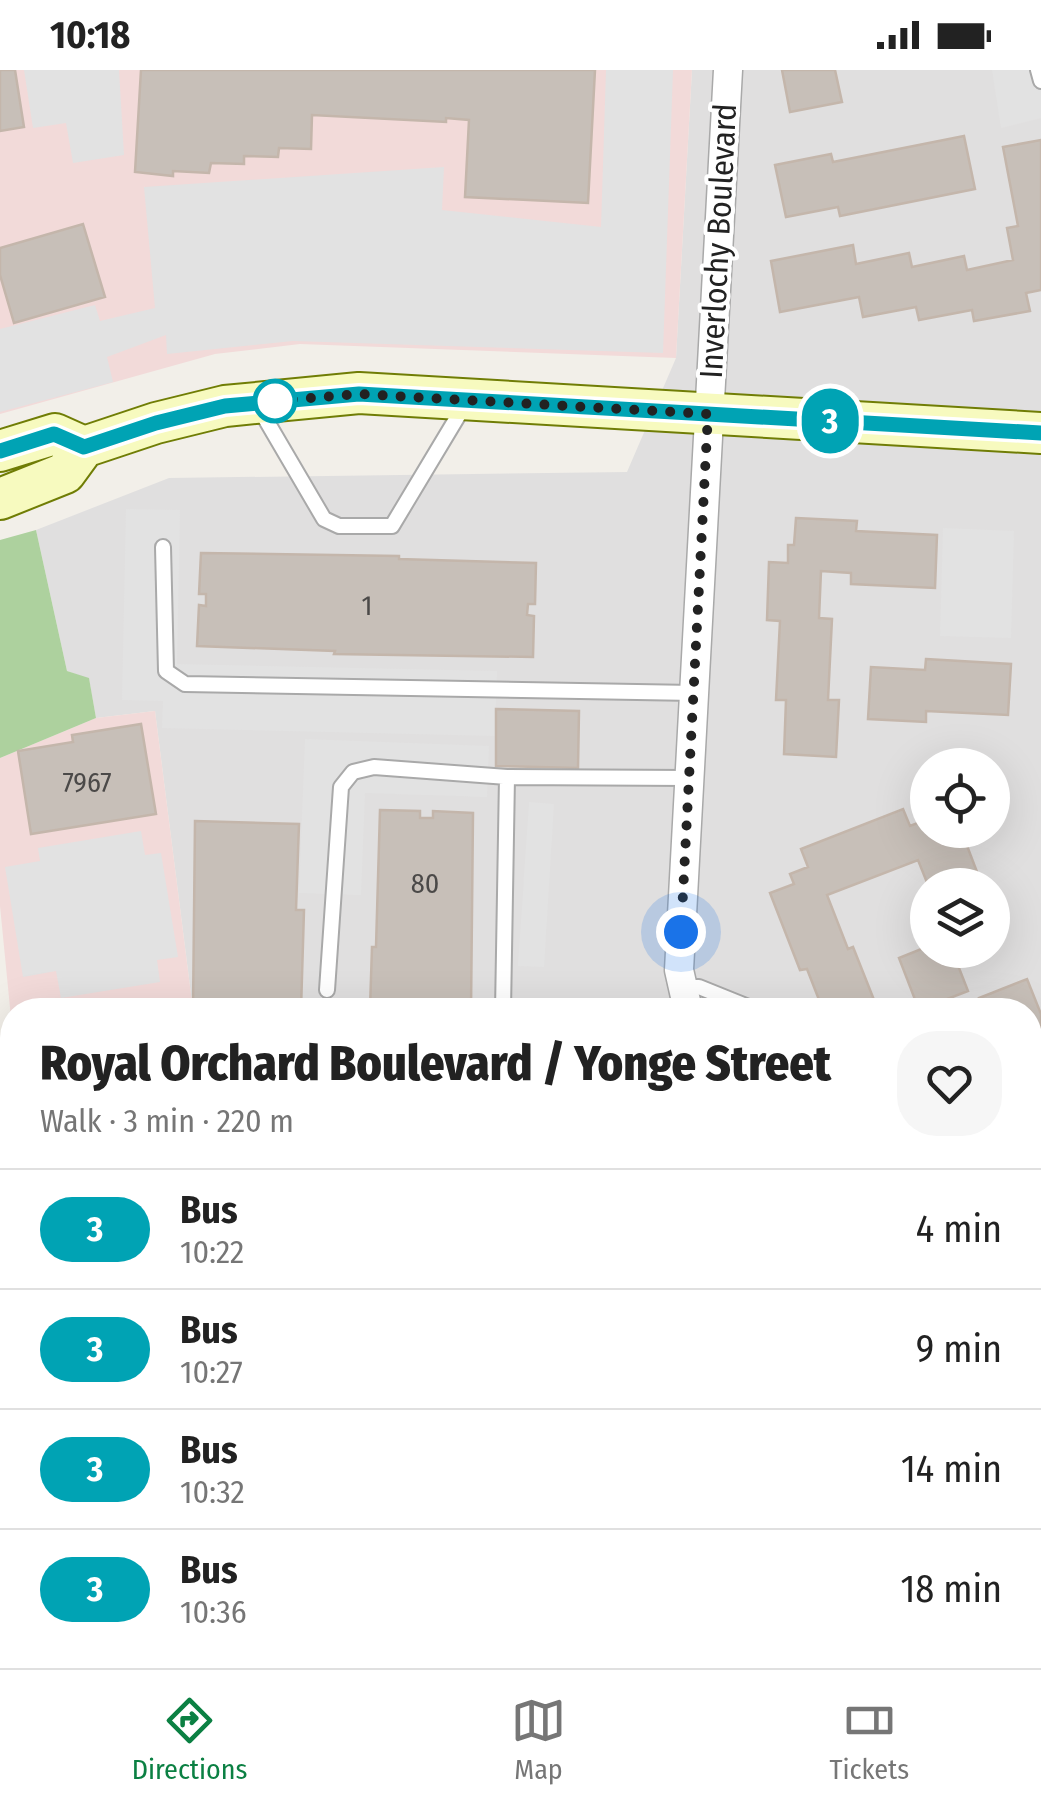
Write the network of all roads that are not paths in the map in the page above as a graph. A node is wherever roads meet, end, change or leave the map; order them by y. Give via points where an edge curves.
1 (728, 70) edge
2 (1038, 70) edge
3 (1041, 81) edge
4 (468, 400) junction
5 (256, 403) junction
6 (708, 414) junction
7 (1041, 433) edge
8 (84, 447) junction
9 (0, 451) edge
10 (0, 498) edge
11 (163, 547) dead end
12 (694, 693) junction
13 (507, 777) junction
14 (689, 778) junction
15 (326, 990) dead end
16 (503, 998) edge
17 (686, 998) edge
18 (728, 998) edge

1 - 6 street, Inverlochy Boulevard
2 - 3 lane
4 - 5 street via 359,394
4 - 5 lane via 392,526 338,526 324,519
4 - 6 street
5 - 8 street via 156,423
6 - 7 street
6 - 12 street, Inverlochy Boulevard
8 - 9 street via 54,434
8 - 10 street via 65,473
11 - 12 lane via 166,671 186,684
12 - 14 street, Inverlochy Boulevard
13 - 14 lane
13 - 15 lane via 374,767 353,772 342,787
13 - 16 lane
14 - 17 street, Inverlochy Boulevard via 679,970
17 - 18 lane via 699,986

